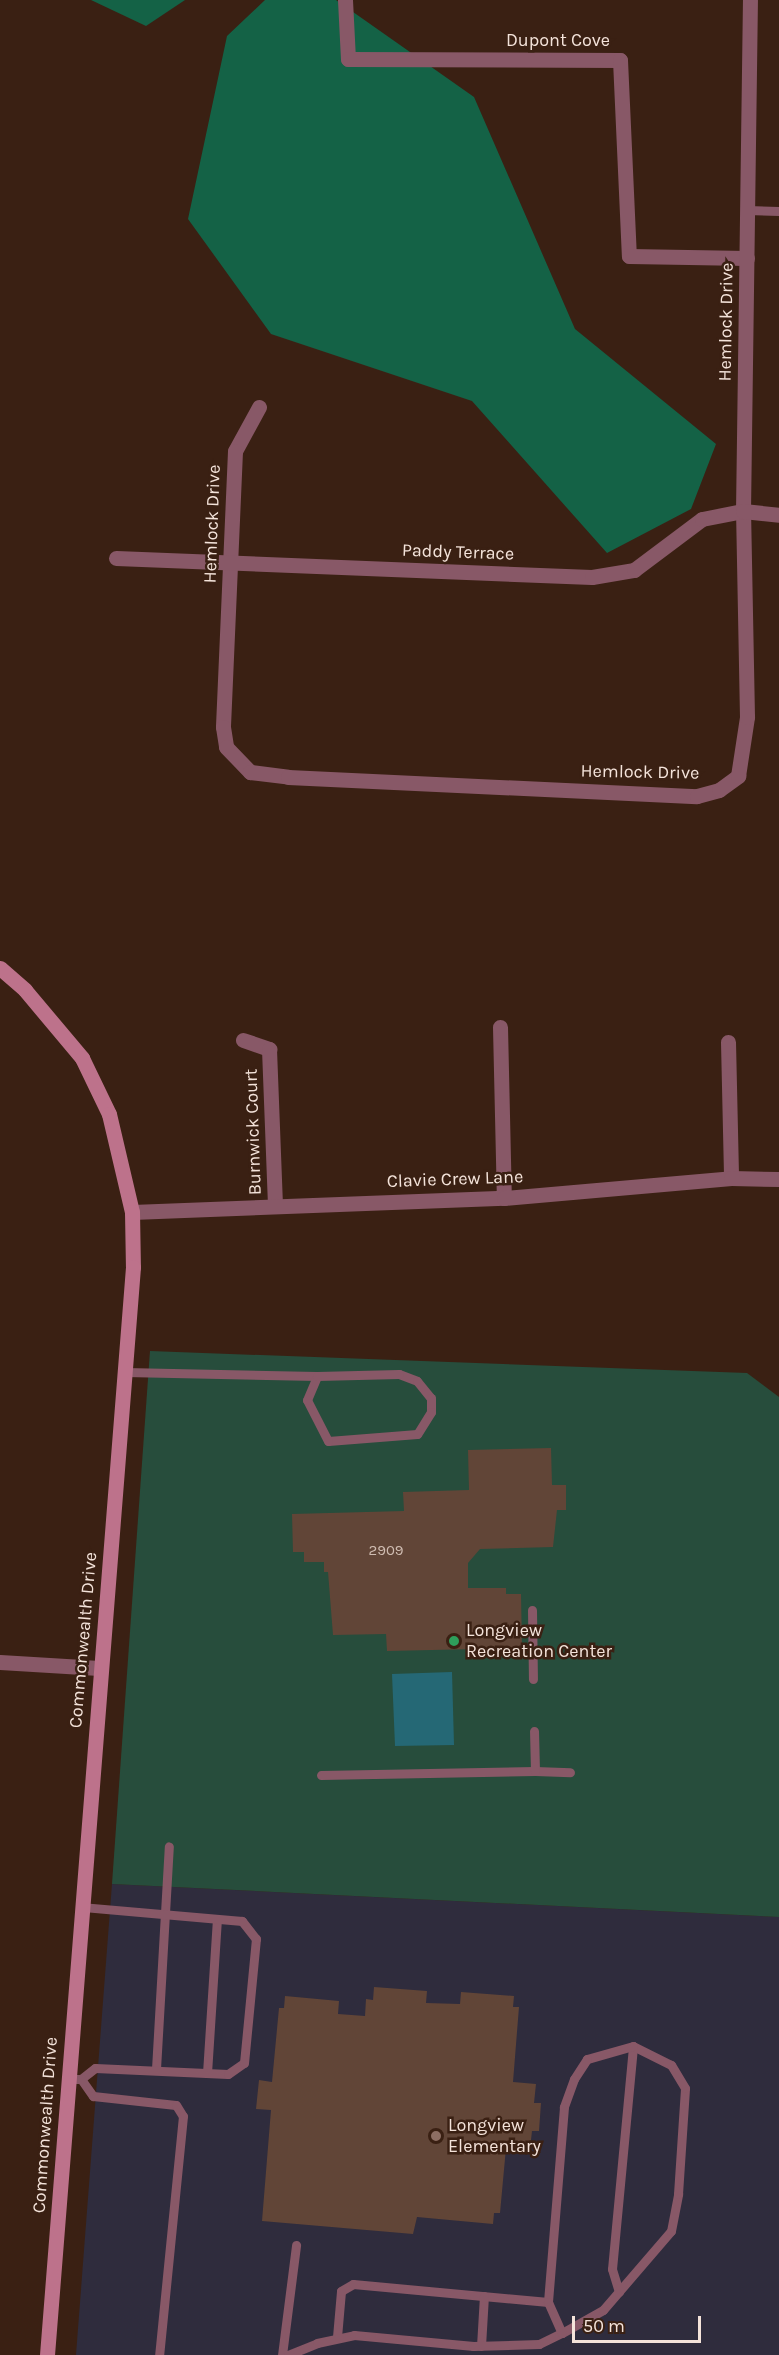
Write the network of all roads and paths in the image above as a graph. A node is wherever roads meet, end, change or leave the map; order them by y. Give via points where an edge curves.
1 (345, 0) edge
2 (750, 0) edge
3 (747, 210) junction
4 (779, 211) edge
5 (747, 258) junction
6 (259, 407) dead end
7 (743, 511) junction
8 (779, 515) edge
9 (116, 558) dead end
10 (230, 562) junction
11 (0, 968) edge
12 (500, 1027) dead end
13 (243, 1040) dead end
14 (728, 1042) dead end
15 (731, 1178) junction
16 (779, 1179) edge
17 (504, 1198) junction
18 (275, 1205) junction
19 (132, 1212) junction
20 (125, 1372) junction
21 (316, 1376) junction
22 (531, 1610) dead end
23 (0, 1662) edge
24 (99, 1668) junction
25 (533, 1679) dead end
26 (534, 1731) dead end
27 (535, 1771) junction
28 (570, 1772) dead end
29 (321, 1775) dead end
30 (169, 1846) dead end
31 (81, 1907) junction
32 (167, 1914) junction
33 (217, 1919) junction
34 (633, 2046) junction
35 (156, 2069) junction
36 (207, 2073) junction
37 (75, 2079) junction
38 (296, 2245) dead end
39 (620, 2292) junction
40 (484, 2296) junction
41 (548, 2302) junction
42 (562, 2332) junction
43 (337, 2337) junction
44 (481, 2346) junction
45 (47, 2355) edge
46 (159, 2355) edge
47 (282, 2355) edge
48 (288, 2355) edge

1 - 5 street, Dupont Cove via 348,58 620,60 629,256
2 - 3 street, Hemlock Drive
3 - 4 lane
3 - 5 street, Hemlock Drive
5 - 7 street, Hemlock Drive
6 - 10 street, Hemlock Drive via 235,451
7 - 8 street, Paddy Terrace
7 - 10 street, Paddy Terrace via 702,519 634,570 592,577
7 - 10 street, Hemlock Drive via 747,717 742,762 738,776 719,790 697,796 250,772 226,747 223,727
9 - 10 street, Paddy Terrace
11 - 19 street, Commonwealth Drive via 26,990 82,1058 109,1113
12 - 17 street
13 - 18 street, Burnwick Court via 269,1049
14 - 15 street
15 - 16 street, Clavie Crew Lane
15 - 17 street, Clavie Crew Lane
17 - 18 street, Clavie Crew Lane
18 - 19 street, Clavie Crew Lane
19 - 20 street, Commonwealth Drive via 133,1267
20 - 21 lane
20 - 24 street, Commonwealth Drive
21 - 21 lane via 399,1374 417,1381 431,1398 431,1412 417,1434 408,1437 328,1441 306,1400
22 - 25 lane
23 - 24 street
24 - 31 street, Commonwealth Drive
26 - 27 lane
27 - 28 lane
27 - 29 lane
30 - 32 lane
31 - 32 lane
31 - 37 street, Commonwealth Drive
32 - 33 lane
32 - 35 lane
33 - 36 lane
33 - 36 lane via 242,1921 256,1939 256,1950 244,2063 228,2074
34 - 39 lane via 612,2269
34 - 39 lane via 671,2065 685,2088 678,2194 671,2231
34 - 41 lane via 587,2059 574,2079 564,2107
35 - 36 lane
35 - 37 lane via 95,2068
37 - 45 street, Commonwealth Drive
37 - 46 lane via 93,2096 176,2106 183,2116
38 - 47 lane
39 - 42 lane via 603,2310
40 - 41 lane
40 - 43 lane via 353,2284 341,2291
40 - 44 lane
41 - 42 lane
42 - 44 lane via 539,2344
43 - 44 lane via 407,2338
43 - 48 lane

